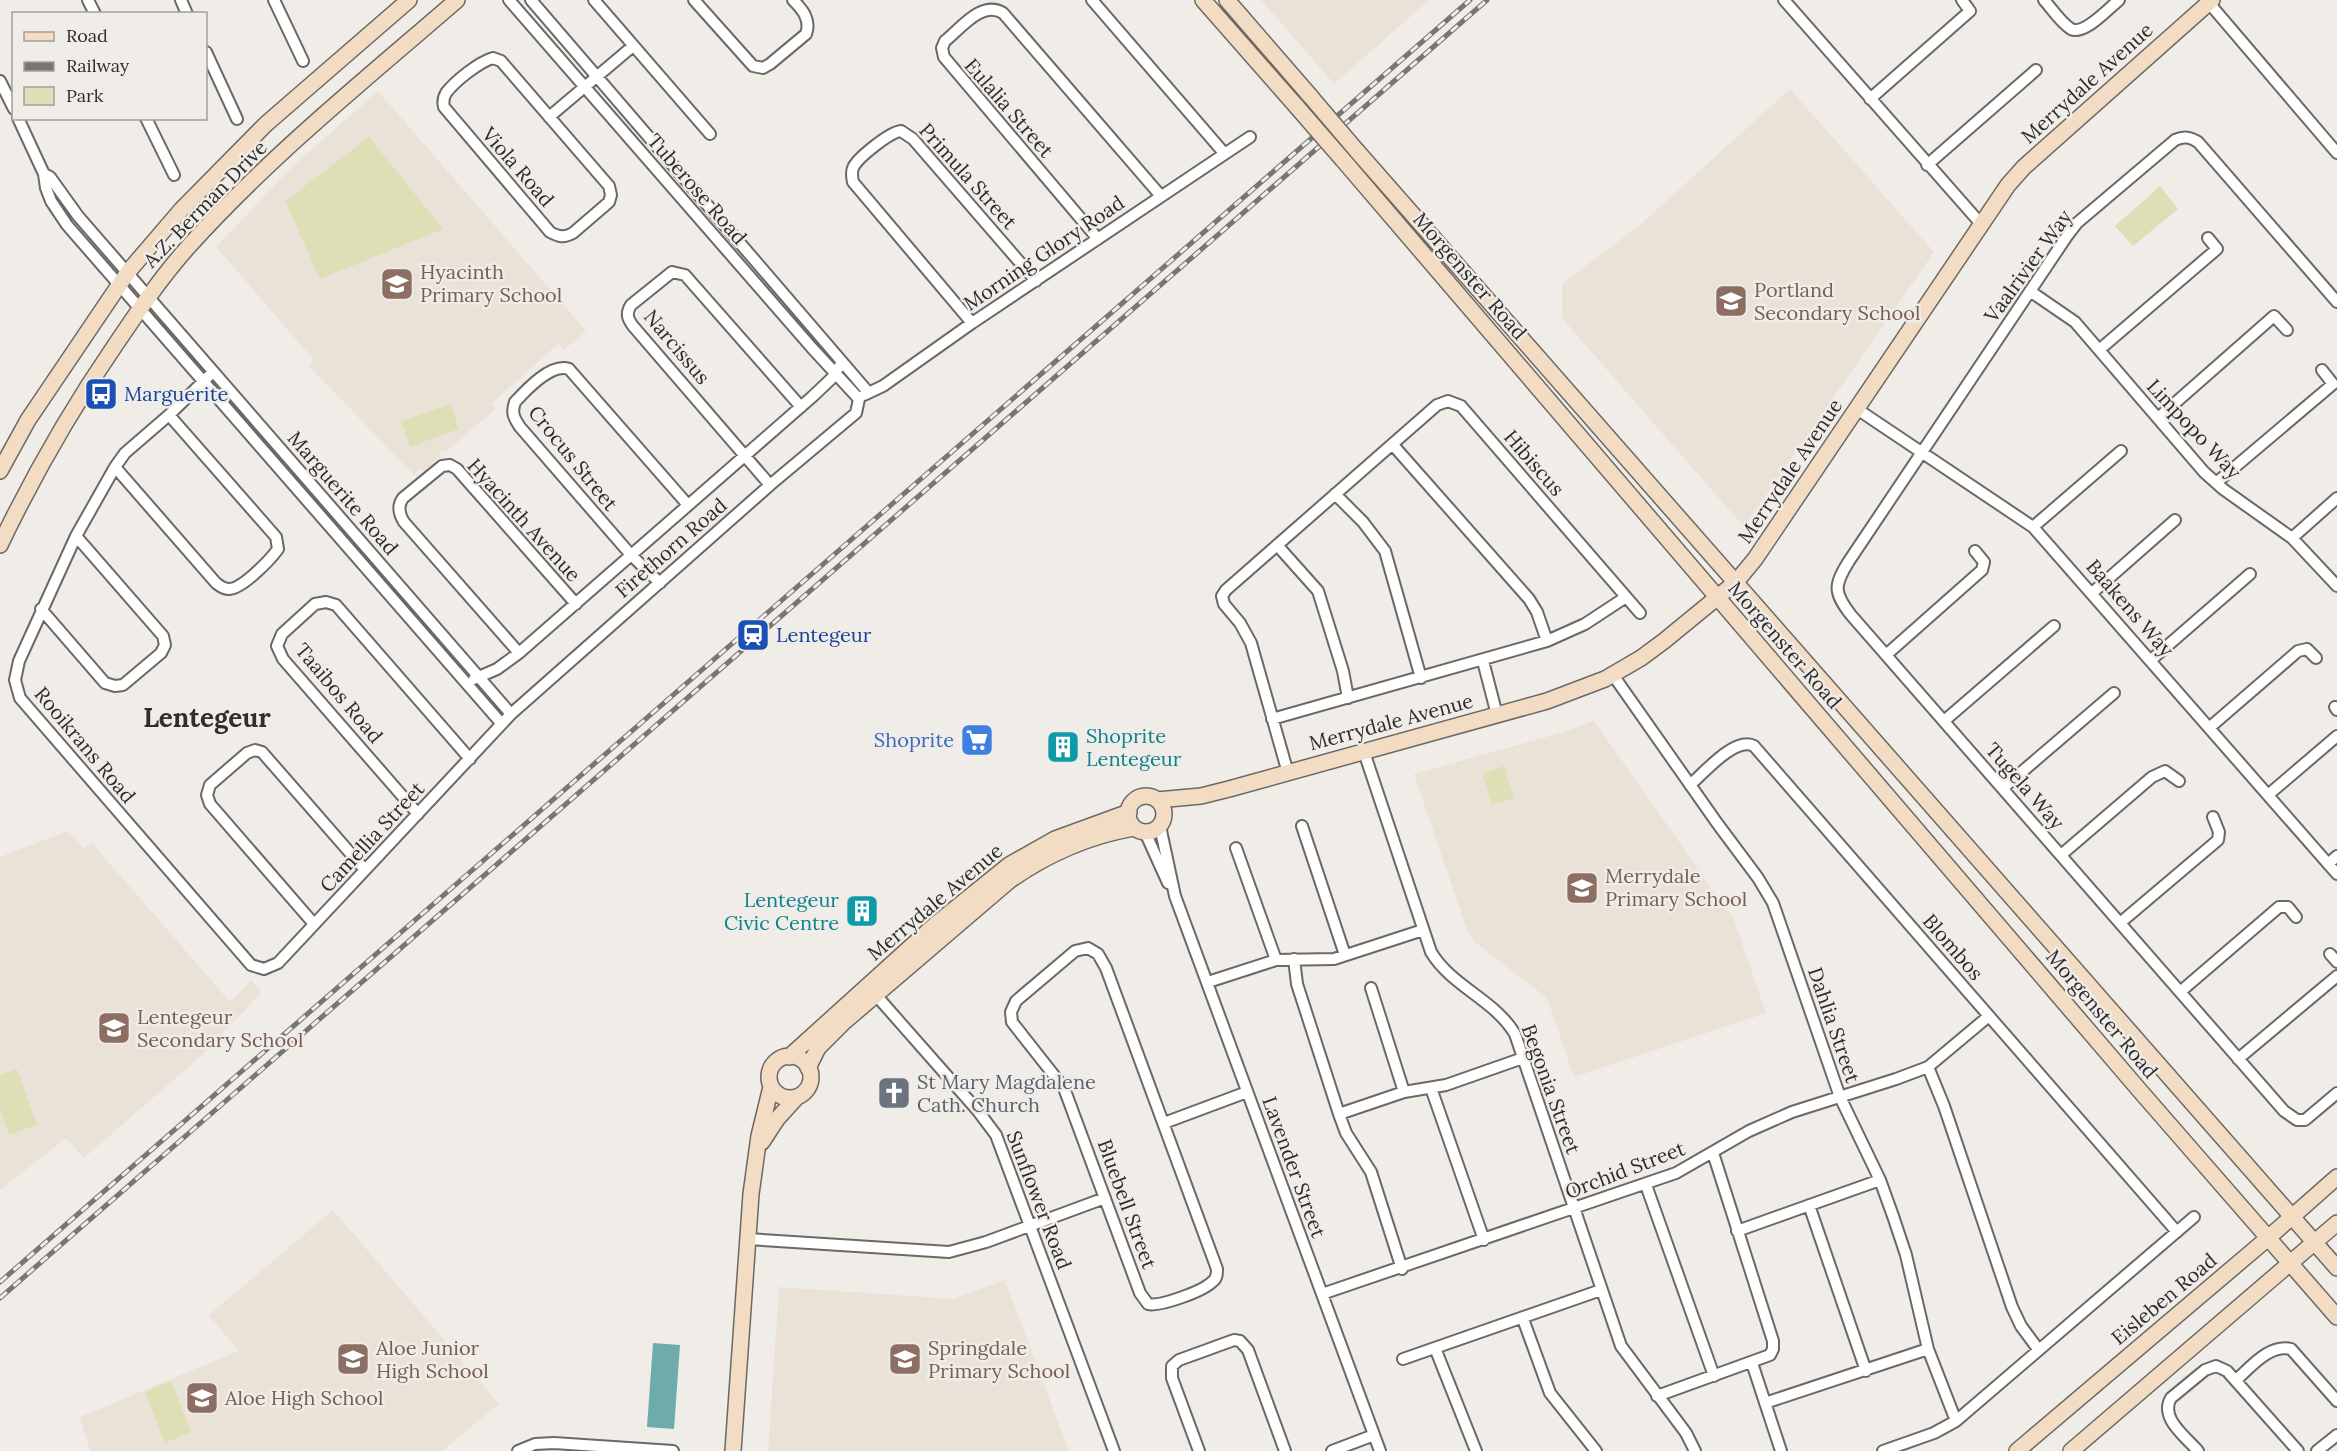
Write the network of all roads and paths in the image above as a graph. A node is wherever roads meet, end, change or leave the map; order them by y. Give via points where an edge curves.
1 (274, 0) edge
2 (409, 0) edge
3 (457, 0) edge
4 (509, 0) edge
5 (531, 0) edge
6 (594, 0) edge
7 (694, 0) edge
8 (794, 0) edge
9 (1092, 0) edge
10 (1203, 0) edge
11 (1227, 0) edge
12 (1784, 0) edge
13 (1962, 0) edge
14 (2044, 0) edge
15 (2119, 0) edge
16 (2211, 1) edge
17 (633, 46) junction
18 (207, 54) edge
19 (303, 61) dead end
20 (2036, 70) dead end
21 (597, 76) junction
22 (0, 81) edge
23 (584, 87) junction
24 (1870, 99) junction
25 (12, 106) edge
26 (549, 117) junction
27 (237, 119) dead end
28 (19, 120) edge
29 (147, 120) edge
30 (710, 134) dead end
31 (1250, 137) dead end
32 (1224, 153) junction
33 (2337, 153) edge
34 (1927, 165) junction
35 (44, 174) junction
36 (174, 175) dead end
37 (1160, 195) junction
38 (1981, 224) junction
39 (2208, 238) dead end
40 (1098, 239) junction
41 (128, 272) junction
42 (1036, 281) junction
43 (119, 286) junction
44 (2030, 291) junction
45 (148, 296) junction
46 (2337, 302) edge
47 (139, 309) junction
48 (972, 323) junction
49 (2287, 330) dead end
50 (2099, 350) junction
51 (844, 363) junction
52 (2322, 370) dead end
53 (834, 371) junction
54 (213, 372) junction
55 (203, 383) junction
56 (864, 396) junction
57 (801, 407) junction
58 (1857, 409) junction
59 (169, 415) junction
60 (2158, 418) junction
61 (1393, 445) junction
62 (2121, 451) dead end
63 (1922, 452) junction
64 (746, 455) junction
65 (115, 467) junction
66 (0, 471) edge
67 (2216, 483) junction
68 (770, 485) junction
69 (1335, 494) junction
70 (2337, 498) edge
71 (688, 505) junction
72 (2175, 520) dead end
73 (2033, 527) junction
74 (76, 536) junction
75 (2292, 538) junction
76 (0, 544) edge
77 (1277, 545) junction
78 (1975, 551) dead end
79 (631, 555) junction
80 (2250, 574) dead end
81 (1736, 582) junction
82 (660, 583) junction
83 (2337, 586) edge
84 (2092, 593) junction
85 (1626, 597) junction
86 (1717, 599) junction
87 (576, 604) junction
88 (41, 609) junction
89 (1640, 613) dead end
90 (2054, 626) dead end
91 (1547, 641) junction
92 (519, 653) junction
93 (1886, 655) junction
94 (2316, 658) dead end
95 (2151, 660) junction
96 (1483, 661) junction
97 (1613, 675) junction
98 (477, 676) junction
99 (1421, 678) junction
100 (468, 685) junction
101 (2114, 693) dead end
102 (1348, 698) junction
103 (511, 714) junction
104 (1497, 714) junction
105 (1272, 719) junction
106 (1944, 721) junction
107 (501, 723) junction
108 (2209, 728) junction
109 (2337, 736) edge
110 (1364, 752) junction
111 (470, 759) junction
112 (1288, 773) junction
113 (2179, 781) dead end
114 (1690, 785) junction
115 (2003, 788) junction
116 (2268, 795) junction
117 (1201, 796) junction
118 (1157, 800) junction
119 (1129, 812) junction
120 (418, 814) junction
121 (2213, 817) dead end
122 (1162, 822) junction
123 (1302, 826) dead end
124 (1139, 830) junction
125 (1236, 848) dead end
126 (2061, 855) junction
127 (2337, 856) edge
128 (2328, 864) junction
129 (365, 870) junction
130 (2337, 874) edge
131 (1175, 896) junction
132 (965, 899) junction
133 (980, 904) junction
134 (2296, 917) dead end
135 (2120, 923) junction
136 (315, 924) junction
137 (1423, 930) junction
138 (1345, 955) junction
139 (1294, 959) junction
140 (1276, 960) junction
141 (264, 969) joint
142 (2337, 976) edge
143 (1208, 982) junction
144 (1371, 988) dead end
145 (2180, 992) junction
146 (875, 994) junction
147 (1989, 1016) junction
148 (789, 1057) junction
149 (1523, 1058) junction
150 (2238, 1059) junction
151 (1928, 1067) junction
152 (808, 1068) junction
153 (771, 1087) junction
154 (1431, 1088) junction
155 (1247, 1092) junction
156 (1404, 1092) junction
157 (2337, 1093) edge
158 (797, 1097) junction
159 (1840, 1097) junction
160 (1339, 1114) junction
161 (1164, 1124) junction
162 (758, 1149) junction
163 (1713, 1153) junction
164 (2337, 1177) edge
165 (1880, 1180) junction
166 (1647, 1185) junction
167 (1105, 1198) junction
168 (1809, 1205) junction
169 (1574, 1208) junction
170 (2293, 1216) junction
171 (2194, 1217) dead end
172 (2337, 1223) edge
173 (1030, 1225) junction
174 (1737, 1230) junction
175 (2177, 1232) junction
176 (2268, 1238) junction
177 (748, 1239) junction
178 (1484, 1240) junction
179 (2316, 1242) junction
180 (2291, 1264) junction
181 (2337, 1268) edge
182 (1402, 1269) junction
183 (1601, 1290) junction
184 (1322, 1294) junction
185 (2337, 1317) edge
186 (1523, 1318) junction
187 (1435, 1348) junction
188 (1928, 1349) junction
189 (2038, 1349) junction
190 (1403, 1359) dead end
191 (1752, 1363) junction
192 (1866, 1371) junction
193 (1714, 1376) junction
194 (2236, 1380) junction
195 (1657, 1396) junction
196 (2337, 1401) edge
197 (1765, 1403) junction
198 (1956, 1420) junction
199 (1374, 1435) junction
200 (2337, 1435) edge
201 (518, 1451) edge
202 (673, 1451) edge
203 (733, 1451) edge
204 (1114, 1451) edge
205 (1199, 1451) edge
206 (1285, 1451) edge
207 (1332, 1451) edge
208 (1380, 1451) edge
209 (1476, 1451) edge
210 (1596, 1451) edge
211 (1695, 1451) edge
212 (1781, 1451) edge
213 (1882, 1451) edge
214 (2017, 1451) edge
215 (2071, 1451) edge
216 (2198, 1451) edge
217 (2298, 1451) edge
218 (2317, 1451) edge

1 - 19 street
2 - 41 main road, A.Z. Berman Drive via 239,149
3 - 45 main road, A.Z. Berman Drive via 277,158 189,245
4 - 23 street, Tuberose Road
5 - 21 street, Tuberose Road
6 - 17 street
7 - 8 street via 748,62 763,68 806,34 806,18
9 - 32 street
10 - 86 main road, Morgenster Road, bridge
11 - 81 main road, Morgenster Road, bridge
12 - 24 street
13 - 24 street via 1970,11
14 - 15 street via 2078,31
16 - 33 street
16 - 38 main road, Merrydale Avenue via 2024,167
17 - 21 street
17 - 30 street
18 - 27 street
20 - 34 street
21 - 23 street
21 - 51 street, Tuberose Road
22 - 25 street
23 - 26 street
23 - 53 street, Tuberose Road
24 - 34 street
26 - 26 street, Viola Road via 603,178 611,195 609,202 565,237 550,232 448,114 443,101 446,93 478,64 493,58 501,61
28 - 35 street
29 - 36 street
31 - 32 street, Morning Glory Road
32 - 37 street, Morning Glory Road
34 - 38 street
35 - 41 street, Marguerite Road
35 - 43 street, Marguerite Road via 58,214
37 - 40 street, Morning Glory Road
37 - 40 street, Eulalia Street via 1003,13 991,8 981,10 945,41 944,57
38 - 58 main road, Merrydale Avenue
39 - 50 street via 2217,249
40 - 42 street, Morning Glory Road
41 - 43 main road, A.Z. Berman Drive
41 - 45 street, Marguerite Road
42 - 48 street, Morning Glory Road
42 - 48 street, Primula Street via 914,139 902,131 889,135 854,165 853,182
43 - 47 street, Marguerite Road
43 - 66 main road, A.Z. Berman Drive via 28,420
44 - 46 street, Vaalrivier Way via 2078,223 2181,137 2198,142
44 - 50 street, Limpopo Way via 2066,315
44 - 63 street, Vaalrivier Way
45 - 47 main road, A.Z. Berman Drive
45 - 54 street, Marguerite Road
47 - 55 street, Marguerite Road
47 - 76 main road, A.Z. Berman Drive via 62,427
48 - 56 street, Morning Glory Road
49 - 60 street via 2274,316
50 - 60 street, Limpopo Way
51 - 53 street, Firethorn Road
51 - 56 street, Tuberose Road
52 - 67 street via 2333,384
53 - 56 street, Tuberose Road
53 - 57 street, Firethorn Road via 828,382
54 - 55 street, Rooikrans Road
54 - 98 street, Marguerite Road
55 - 59 street, Rooikrans Road
55 - 100 street, Marguerite Road
56 - 68 street, Firethorn Road via 856,413
57 - 64 street, Firethorn Road
57 - 64 street, Narcissus via 685,275 672,272 631,305 628,320
58 - 63 street, Baakens Way
58 - 81 main road, Merrydale Avenue
59 - 65 street, Rooikrans Road via 125,453
59 - 65 street via 276,537 278,549 273,556 240,586 224,588
60 - 67 street, Limpopo Way
61 - 69 street, Hibiscus
61 - 85 street, Hibiscus via 1437,405 1448,401 1461,406
61 - 91 street via 1529,599
62 - 73 street
63 - 73 street, Baakens Way
63 - 93 street, Tugela Way via 1838,582 1837,593 1842,602
64 - 68 street, Narcissus
64 - 71 street, Firethorn Road
65 - 74 street, Rooikrans Road
67 - 75 street, Limpopo Way
68 - 82 street, Firethorn Road
69 - 77 street, Hibiscus
69 - 99 street via 1385,551
70 - 75 street
71 - 79 street, Firethorn Road
71 - 79 street, Crocus Street via 569,369 553,369 521,395 512,409 513,417
72 - 84 street
73 - 84 street, Baakens Way
74 - 88 street, Rooikrans Road
74 - 88 street via 163,636 165,645 161,653 123,685 115,686 105,683
75 - 83 street, Limpopo Way
77 - 102 street via 1318,591
77 - 105 street, Hibiscus via 1222,596 1251,643
78 - 93 street via 1984,562 1982,570
79 - 82 street, Crocus Street
79 - 87 street, Firethorn Road
80 - 95 street
81 - 86 main road, Merrydale Avenue
81 - 170 main road, Morgenster Road
82 - 103 street, Firethorn Road
84 - 95 street, Baakens Way
85 - 89 street, Hibiscus
85 - 91 street via 1585,624
86 - 97 main road, Merrydale Avenue
86 - 176 main road, Morgenster Road
87 - 92 street, Firethorn Road
87 - 92 street, Hyacinth Avenue via 457,469 442,466 403,498 399,510 404,522
88 - 141 street, Rooikrans Road via 15,671 20,698 251,965
90 - 106 street
91 - 96 street
92 - 98 street, Firethorn Road via 497,669
93 - 106 street, Tugela Way
94 - 108 street via 2307,649 2298,651
95 - 108 street, Baakens Way
96 - 99 street
96 - 104 street
97 - 104 main road, Merrydale Avenue via 1565,695
97 - 114 street, Dahlia Street
98 - 100 street
98 - 103 street, Marguerite Road
99 - 102 street
100 - 107 street, Marguerite Road
101 - 115 street
102 - 105 street
103 - 107 street, Firethorn Road
104 - 110 main road, Merrydale Avenue
105 - 112 street, Hibiscus
106 - 115 street, Tugela Way
107 - 111 street, Camellia Street
108 - 116 street, Baakens Way
109 - 116 street
110 - 112 main road, Merrydale Avenue
110 - 137 street, Begonia Street
111 - 120 street, Camellia Street
111 - 120 street, Taaibos Road via 336,605 315,604 282,634 277,646 283,659
112 - 117 main road, Merrydale Avenue
113 - 126 street via 2165,771 2152,777
114 - 147 street, Blombos via 1734,747 1744,743 1754,746
114 - 159 street, Dahlia Street via 1773,903
115 - 126 street, Tugela Way
116 - 128 street, Baakens Way
117 - 118 main road, Merrydale Avenue
117 - 122 main road, Merrydale Avenue
118 - 119 main road via 1149,796 1138,798
118 - 122 main road via 1163,808
119 - 124 main road via 1131,823
119 - 132 main road, Merrydale Avenue via 1040,848 1009,865
120 - 129 street, Camellia Street
121 - 135 street via 2219,832 2217,840
122 - 124 main road via 1156,830
122 - 131 street, Lavender Street
123 - 138 street
124 - 131 street, Lavender Street
124 - 133 main road, Merrydale Avenue via 1107,833 1062,850 1016,876
125 - 140 street
126 - 135 street, Tugela Way
127 - 128 street
128 - 130 street, Baakens Way
129 - 136 street, Camellia Street
129 - 136 street via 262,752 247,753 210,786 210,804
131 - 143 street, Lavender Street
132 - 133 main road
132 - 148 main road, Merrydale Avenue
133 - 146 main road, Merrydale Avenue
134 - 145 street via 2288,907 2279,907
135 - 145 street, Tugela Way
136 - 141 street, Camellia Street via 278,963
137 - 138 street
137 - 149 street, Begonia Street via 1431,952 1446,972 1504,1018 1515,1034
138 - 139 street via 1321,960
139 - 140 street
139 - 160 street via 1297,984
140 - 143 street
142 - 150 street
143 - 155 street, Lavender Street
144 - 156 street
145 - 150 street, Tugela Way
146 - 152 main road, Merrydale Avenue via 818,1048
146 - 173 street, Sunflower Road via 996,1135
147 - 151 street, Orchid Street
147 - 175 street, Blombos
148 - 152 main road
148 - 153 main road via 771,1068
149 - 154 street
149 - 169 street, Begonia Street
150 - 157 street, Tugela Way via 2291,1117 2302,1120
151 - 159 street, Orchid Street
151 - 189 street via 2012,1307
152 - 158 main road via 809,1085
153 - 158 main road via 784,1097
153 - 162 main road
154 - 156 street
154 - 178 street
155 - 161 street
155 - 184 street, Lavender Street
156 - 160 street
158 - 162 main road
159 - 163 street, Orchid Street via 1764,1124
159 - 165 street, Dahlia Street
160 - 182 street via 1346,1133 1371,1172
161 - 167 street, Bluebell Street via 1216,1263 1214,1281 1159,1305 1144,1301
161 - 167 street, Bluebell Street via 1102,960 1093,949 1075,951 1016,1001 1011,1016 1014,1026 1064,1088
162 - 177 main road
163 - 166 street, Orchid Street
163 - 174 street
164 - 170 main road, Eisleben Road
165 - 168 street
165 - 188 street, Dahlia Street via 1906,1255
166 - 169 street, Orchid Street
166 - 193 street
167 - 173 street
168 - 174 street
168 - 192 street
169 - 178 street, Orchid Street
169 - 183 street, Begonia Street
170 - 176 main road, Eisleben Road
170 - 179 main road, Morgenster Road
171 - 175 street
172 - 179 main road
173 - 177 street via 949,1252
173 - 204 street, Sunflower Road
174 - 191 street via 1773,1341 1772,1353
175 - 189 street
176 - 180 main road, Morgenster Road
176 - 214 main road, Eisleben Road
177 - 203 main road
178 - 182 street, Orchid Street
179 - 180 main road
179 - 181 main road, Morgenster Road
180 - 185 main road, Morgenster Road
180 - 215 main road
182 - 184 street, Orchid Street
183 - 186 street
183 - 195 street, Begonia Street via 1621,1346
184 - 199 street, Lavender Street
186 - 187 street
186 - 210 street via 1550,1393
187 - 190 street
187 - 209 street
188 - 192 street
188 - 198 street, Dahlia Street
189 - 198 street
191 - 193 street
191 - 197 street
192 - 197 street
193 - 195 street
194 - 196 street via 2269,1352 2287,1348
194 - 216 street via 2216,1366 2205,1370 2171,1398 2166,1408 2169,1418
194 - 217 street
195 - 211 street, Begonia Street
197 - 212 street
198 - 213 street via 1934,1433
199 - 207 street
199 - 208 street, Lavender Street
200 - 218 street
201 - 202 street via 535,1444 554,1443
205 - 206 street via 1172,1378 1172,1366 1234,1340 1248,1350

